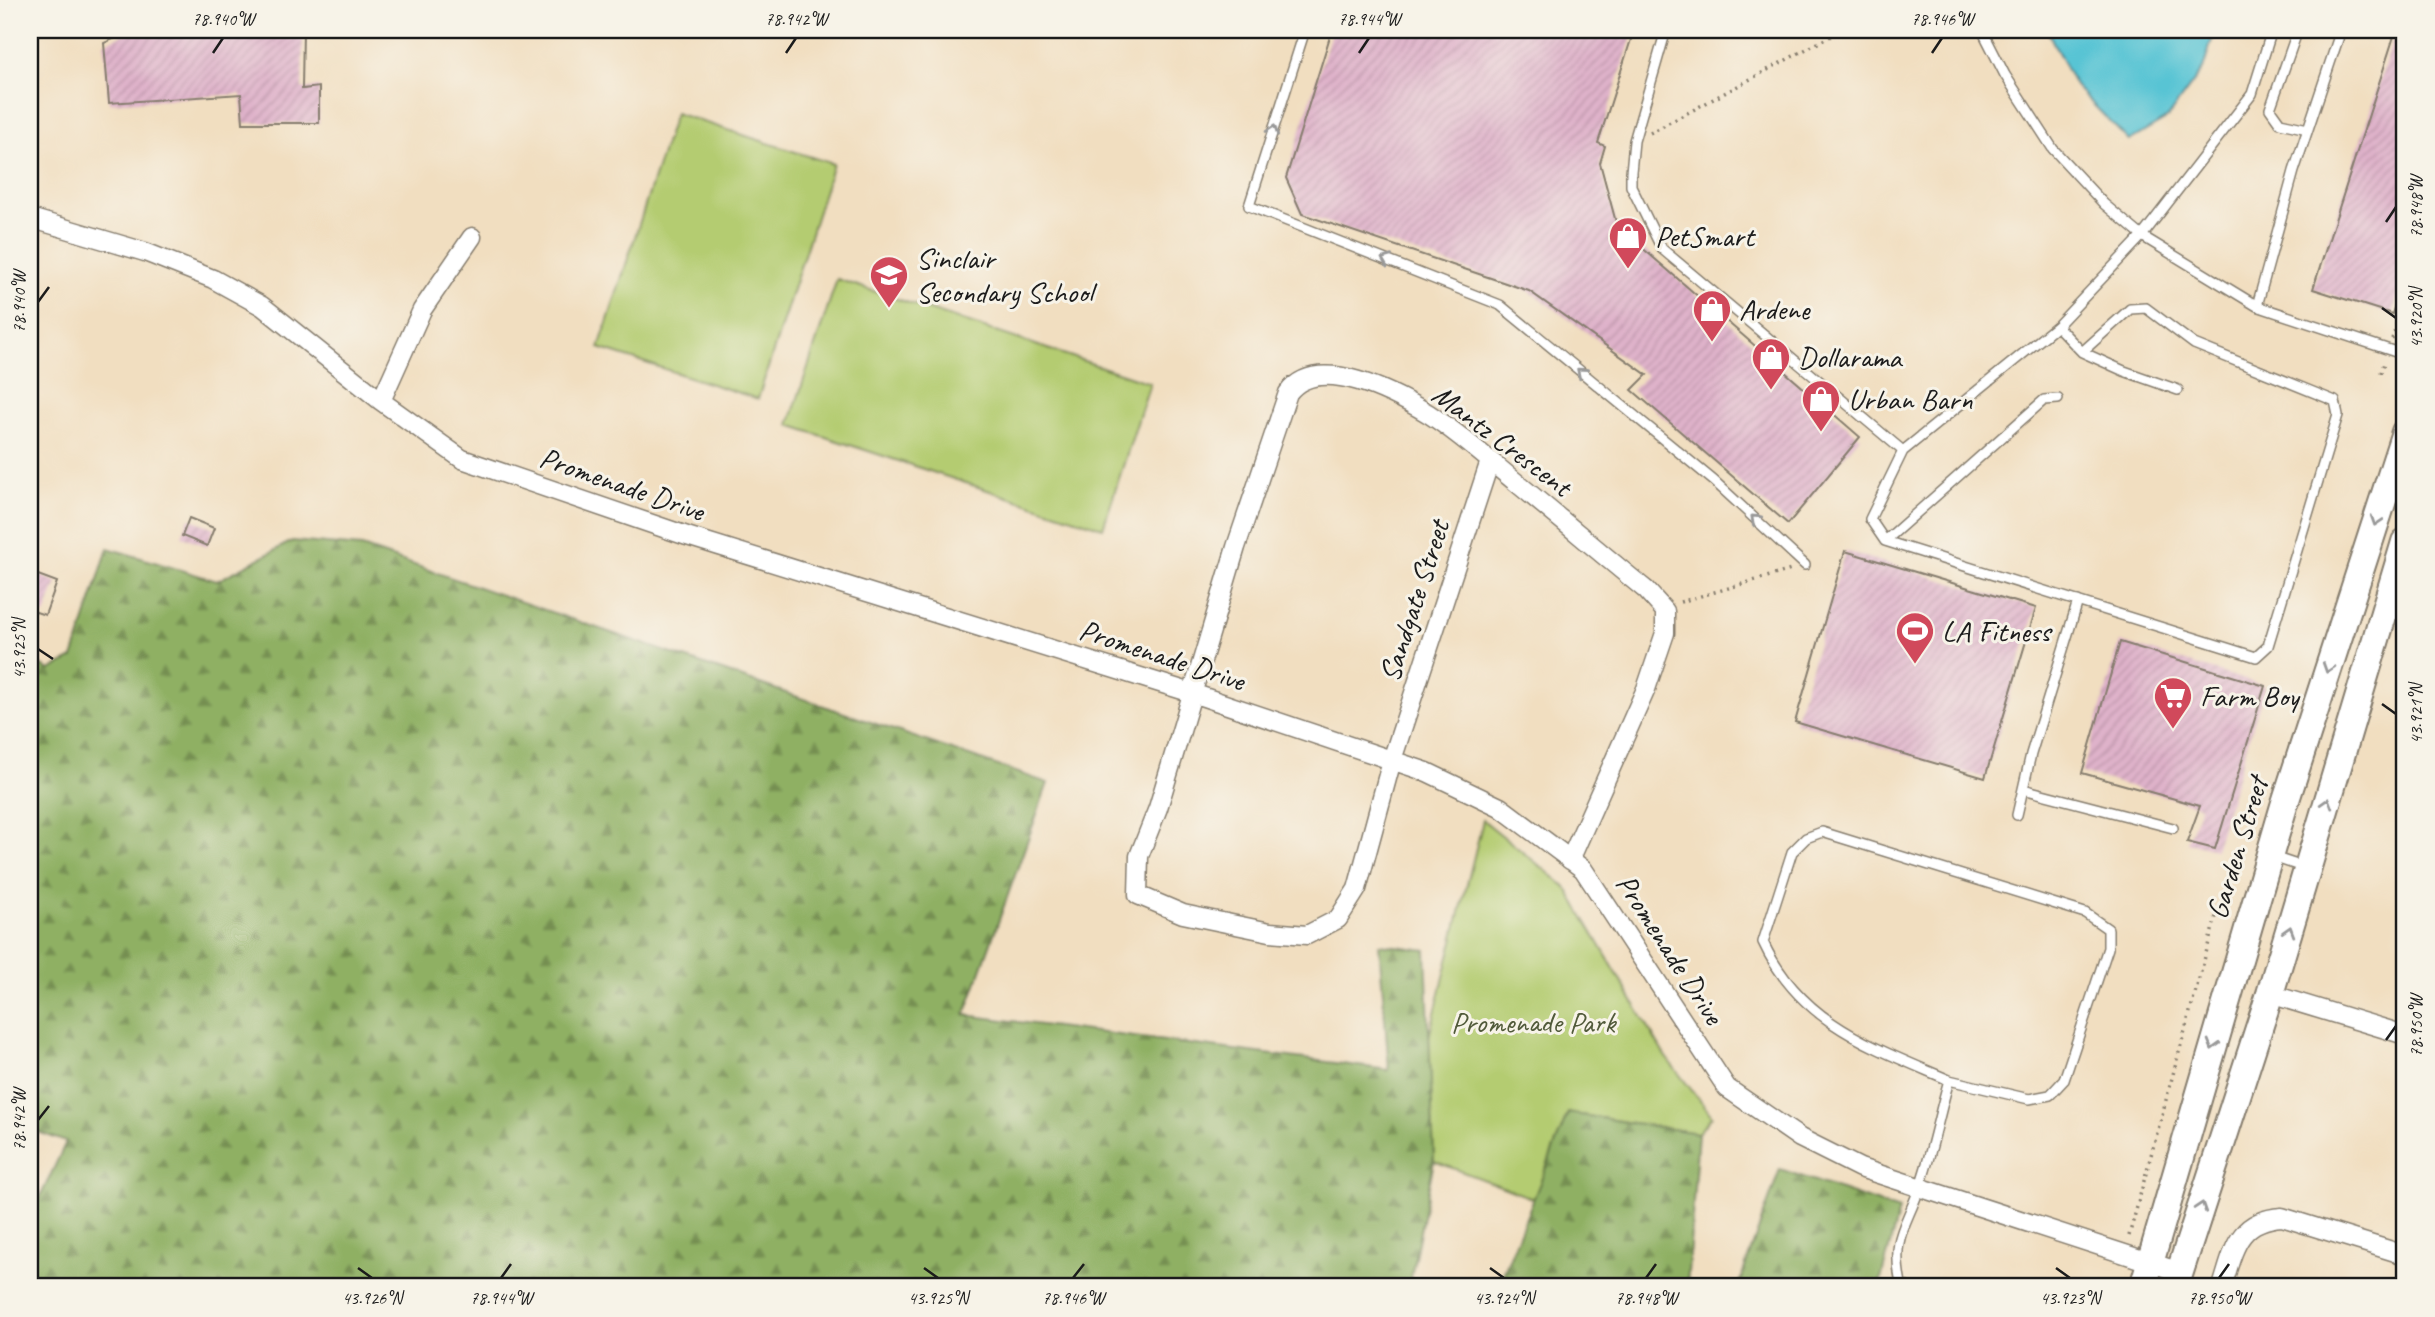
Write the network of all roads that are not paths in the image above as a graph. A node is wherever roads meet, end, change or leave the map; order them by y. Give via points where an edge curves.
1 (1305, 30) edge
2 (1666, 30) edge
3 (1982, 30) edge
4 (2272, 30) edge
5 (2341, 30) edge
6 (2295, 38) dead end
7 (2308, 130) junction
8 (30, 218) edge
9 (2142, 236) junction
10 (472, 237) dead end
11 (2257, 306) junction
12 (2057, 326) junction
13 (2082, 352) junction
14 (2405, 355) edge
15 (2178, 390) dead end
16 (2058, 399) dead end
17 (381, 401) junction
18 (2405, 432) edge
19 (1903, 451) junction
20 (1490, 461) junction
21 (1885, 541) junction
22 (2405, 542) edge
23 (1805, 565) road end
24 (2078, 601) junction
25 (1192, 693) junction
26 (1392, 760) junction
27 (2023, 789) junction
28 (2017, 815) dead end
29 (2173, 828) dead end
30 (2269, 856) junction
31 (1570, 860) junction
32 (2308, 868) junction
33 (2270, 994) junction
34 (2405, 1035) edge
35 (1949, 1080) junction
36 (1920, 1188) junction
37 (2405, 1255) edge
38 (2146, 1275) edge
39 (2178, 1279) edge
40 (1906, 1287) edge
41 (2222, 1287) edge

23 -> 1 lane via 1714,481 1500,305 1249,206
2 - 19 lane via 1634,141 1631,186 1662,249
3 - 9 lane via 2053,149 2104,204
4 - 9 lane via 2252,94
5 - 7 lane
6 - 7 lane via 2270,109 2280,122
7 - 11 lane
8 - 17 street, Promenade Drive via 145,252 213,279 262,306
9 - 11 lane
9 - 12 lane
10 - 17 street via 422,310
11 - 14 lane
12 - 13 lane
12 - 19 lane
13 - 15 lane
13 - 24 lane via 2130,309 2146,308 2193,344 2334,401 2338,415 2268,646 2256,657
16 - 21 lane via 2043,400
17 - 25 street, Promenade Drive via 462,459 687,536
18 -> 30 street, Garden Street
19 - 21 lane via 1871,519
20 - 25 street, Mantz Crescent via 1429,415 1359,380 1325,374 1294,384 1240,534
20 - 26 street, Sandgate Street
20 - 31 street, Mantz Crescent via 1646,590 1665,611 1665,633 1646,689
21 - 24 lane
32 -> 22 street
24 - 27 lane
25 - 26 street, Promenade Drive
25 - 26 street, Sandgate Street via 1139,856 1139,895 1183,914 1307,935 1338,919 1357,888
26 - 31 street, Promenade Drive via 1500,807
27 - 28 lane
27 - 29 lane
30 - 32 lane
30 -> 38 street, Garden Street
31 - 36 street, Promenade Drive via 1583,869 1727,1088 1800,1138 1860,1168
33 -> 32 street
33 - 34 street
39 -> 33 street
35 - 35 lane via 2029,1099 2050,1095 2064,1080 2108,948 2108,929 2085,913 1822,832 1806,838 1792,852 1763,942 1773,964 1802,1000 1836,1028
35 - 36 lane
36 - 38 street, Promenade Drive via 2124,1254
36 - 40 lane via 1904,1220 1895,1255 1901,1284
37 - 41 street via 2283,1217 2262,1218 2245,1230
38 - 39 street, Promenade Drive

